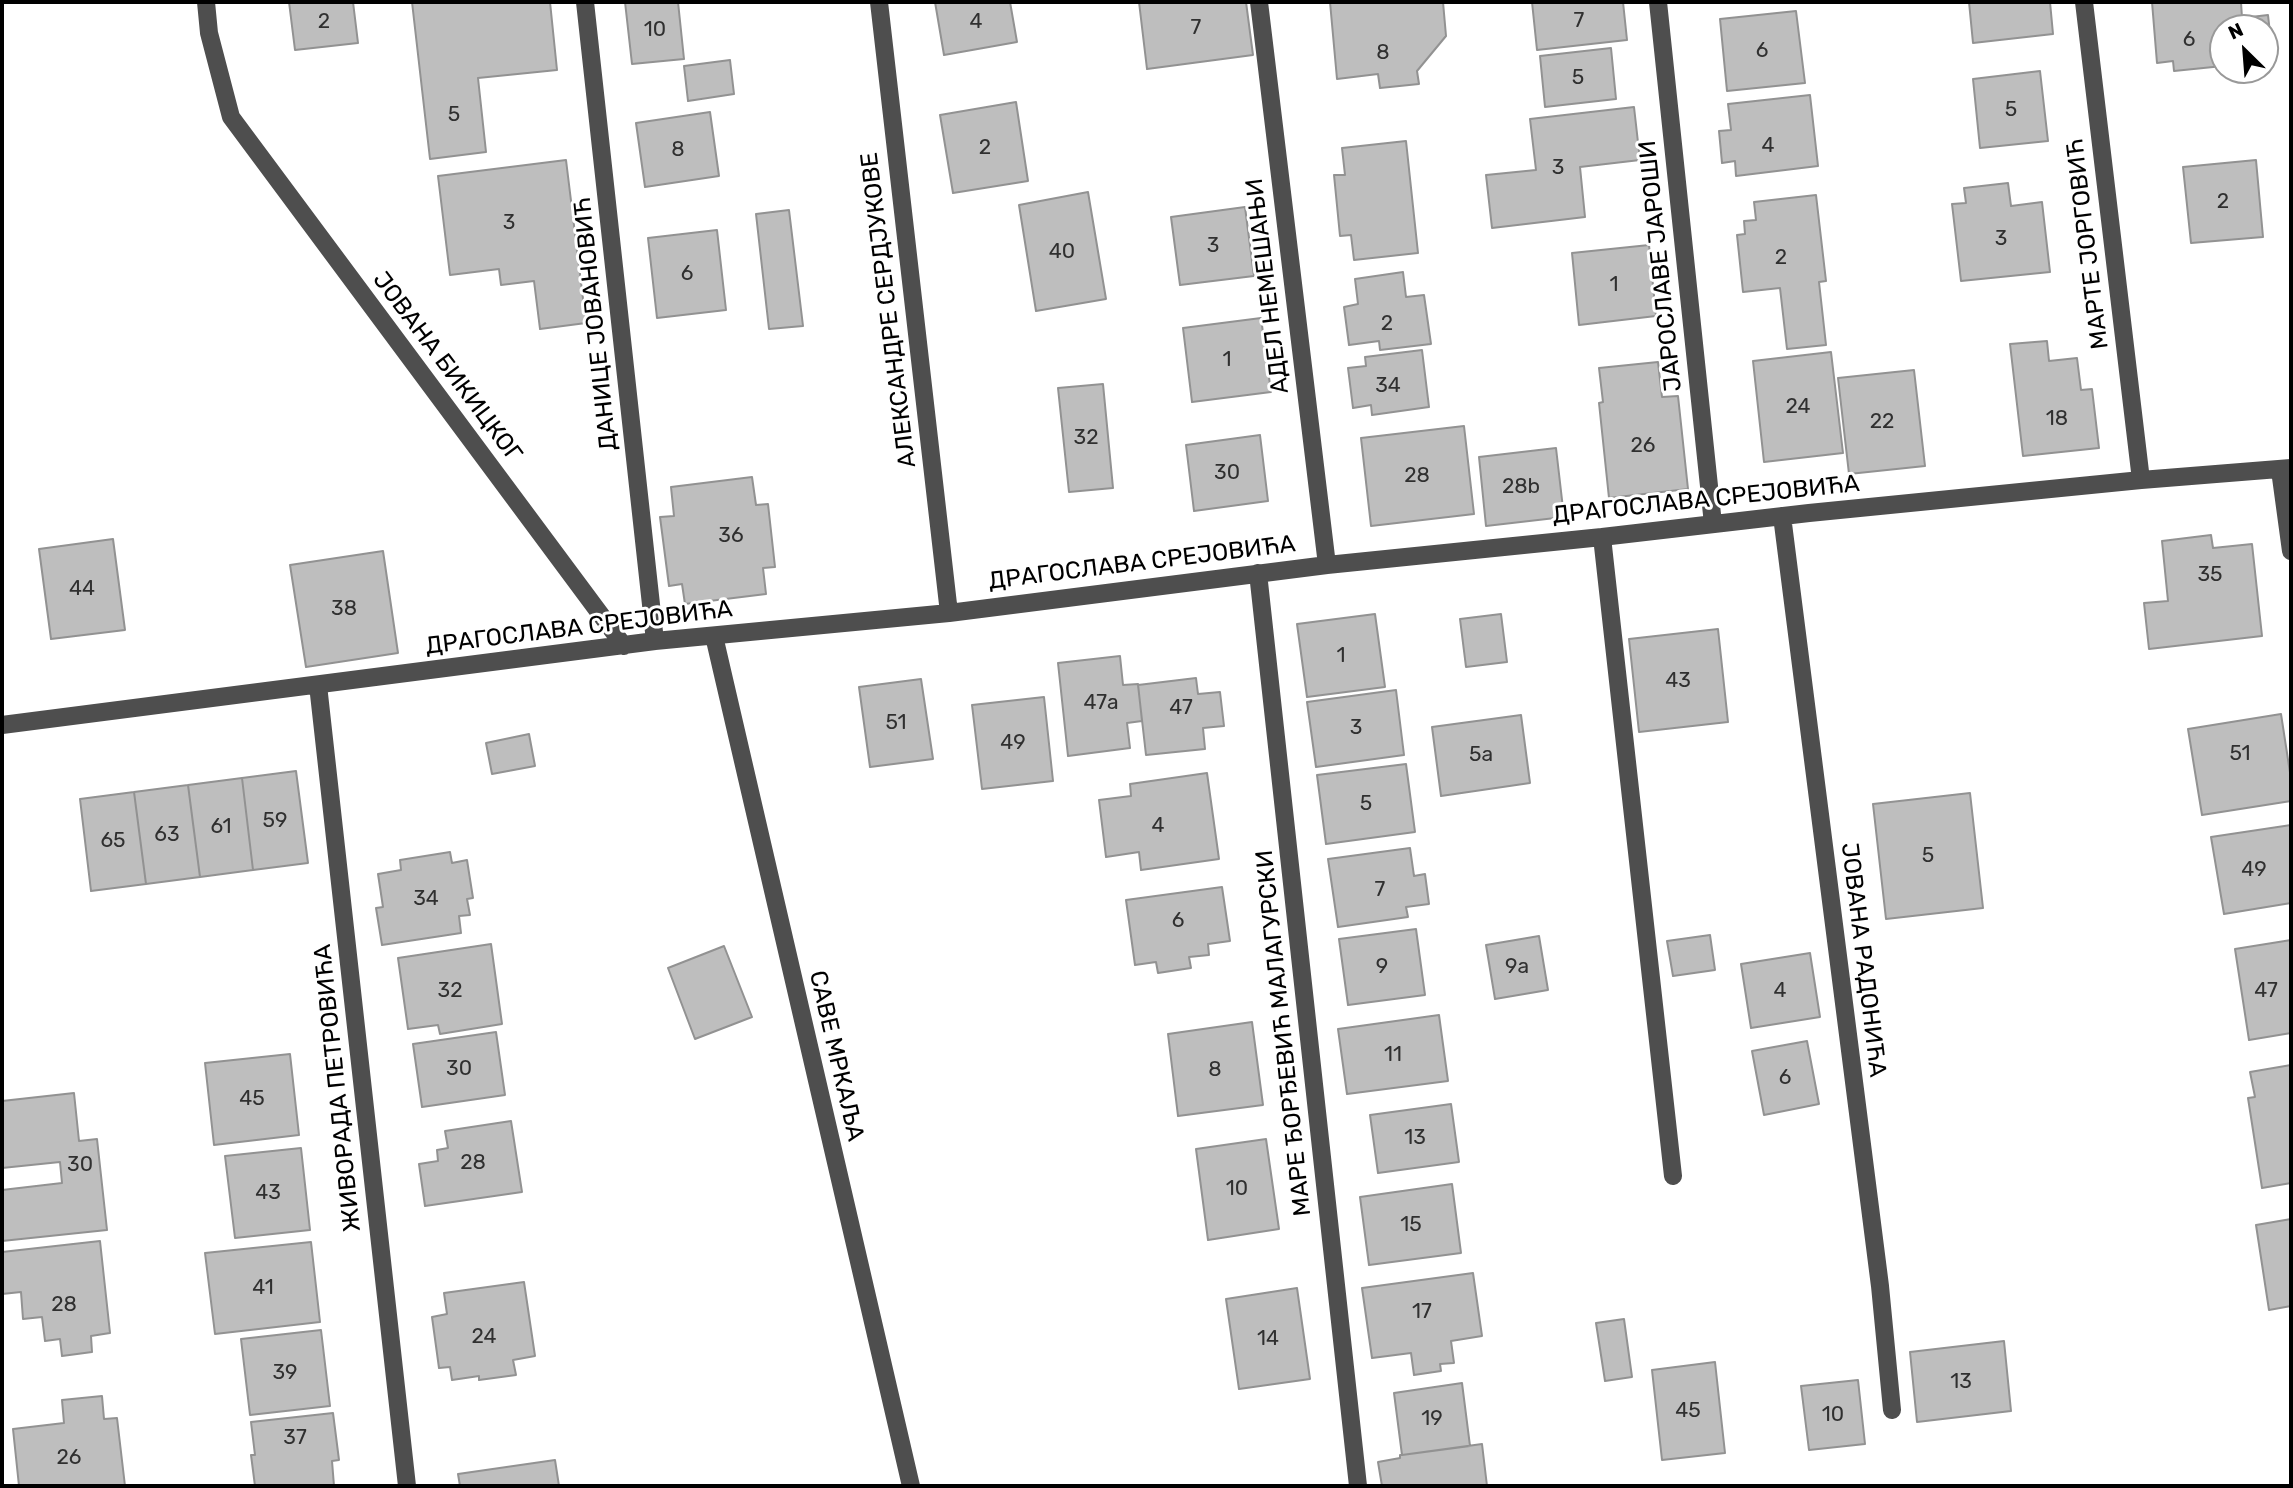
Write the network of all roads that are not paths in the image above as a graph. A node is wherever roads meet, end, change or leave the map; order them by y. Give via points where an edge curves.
1 (206, 2) edge
2 (586, 2) edge
3 (879, 2) edge
4 (1259, 2) edge
5 (1658, 2) edge
6 (2084, 2) edge
7 (2285, 469) edge
8 (2141, 480) junction
9 (1782, 516) junction
10 (1713, 524) junction
11 (1602, 537) junction
12 (2291, 551) edge
13 (1326, 565) junction
14 (1258, 573) junction
15 (949, 613) junction
16 (715, 636) junction
17 (655, 641) junction
18 (624, 646) junction
19 (318, 685) junction
20 (2, 725) edge
21 (1672, 1176) dead end
22 (1892, 1410) dead end
23 (407, 1486) edge
24 (911, 1486) edge
25 (1358, 1486) edge

1 - 18 street, ЈОВАНА БИКИЦКОГ via 209,33 231,117
2 - 17 street, ДАНИЦЕ ЈОВАНОВИЋ
3 - 15 street, АЛЕКСАНДРЕ СЕРДЈУКОВЕ
4 - 13 street, АДЕЛ НЕМЕШАЊИ
5 - 10 street, ЈАРОСЛАВЕ ЈАРОШИ
6 - 8 street, МАРТЕ ЈОРГОВИЋ
7 - 8 street, ДРАГОСЛАВА СРЕЈОВИЋА
7 - 12 street
8 - 9 street, ДРАГОСЛАВА СРЕЈОВИЋА
9 - 10 street, ДРАГОСЛАВА СРЕЈОВИЋА
9 - 22 street, ЈОВАНА РАДОНИЋА
10 - 11 street, ДРАГОСЛАВА СРЕЈОВИЋА
11 - 13 street, ДРАГОСЛАВА СРЕЈОВИЋА
11 - 21 street
13 - 14 street, ДРАГОСЛАВА СРЕЈОВИЋА
14 - 15 street, ДРАГОСЛАВА СРЕЈОВИЋА
14 - 25 street, МАРЕ ЂОРЂЕВИЋ МАЛАГУРСКИ
15 - 16 street, ДРАГОСЛАВА СРЕЈОВИЋА
16 - 17 street, ДРАГОСЛАВА СРЕЈОВИЋА
16 - 24 street, САВЕ МРКАЉА
17 - 18 street, ДРАГОСЛАВА СРЕЈОВИЋА
18 - 19 street, ДРАГОСЛАВА СРЕЈОВИЋА
19 - 20 street, ДРАГОСЛАВА СРЕЈОВИЋА
19 - 23 street, ЖИВОРАДА ПЕТРОВИЋА

